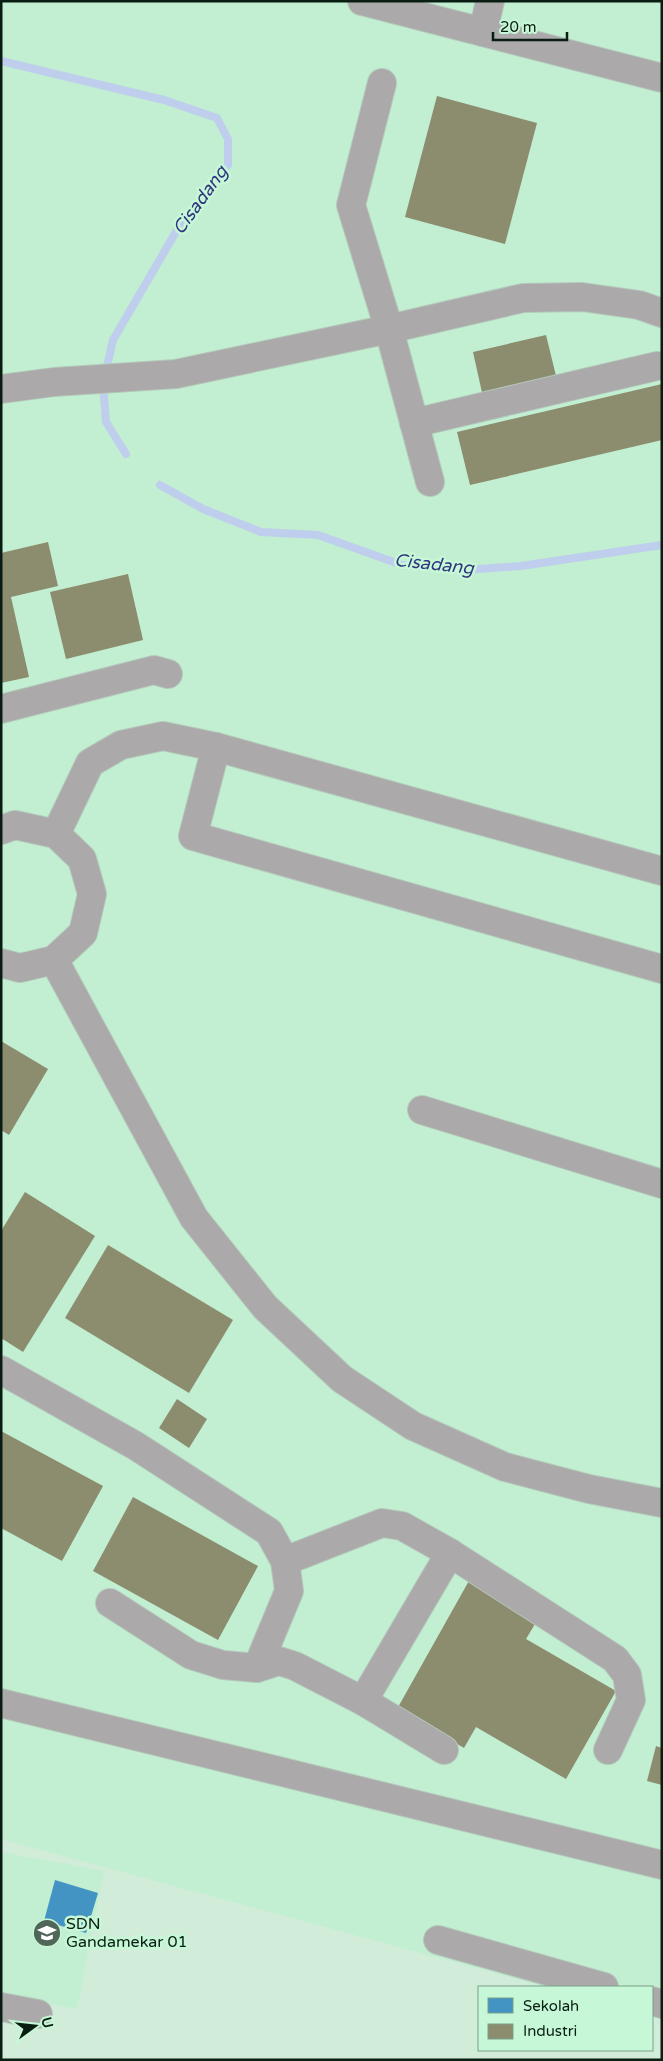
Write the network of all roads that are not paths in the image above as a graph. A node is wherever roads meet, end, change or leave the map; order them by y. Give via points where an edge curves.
1 (362, 1) edge
2 (490, 1) edge
3 (483, 32) junction
4 (662, 78) edge
5 (382, 83) dead end
6 (662, 313) edge
7 (389, 329) junction
8 (657, 366) dead end
9 (1, 389) edge
10 (414, 423) junction
11 (430, 482) dead end
12 (168, 674) dead end
13 (1, 709) edge
14 (216, 746) junction
15 (1, 830) edge
16 (56, 834) junction
17 (662, 871) edge
18 (54, 960) junction
19 (1, 963) edge
20 (662, 969) edge
21 (422, 1110) dead end
22 (662, 1184) edge
23 (1, 1370) edge
24 (662, 1503) edge
25 (450, 1553) junction
26 (284, 1561) junction
27 (110, 1603) dead end
28 (258, 1668) junction
29 (363, 1700) junction
30 (1, 1703) edge
31 (444, 1750) dead end
32 (608, 1750) dead end
33 (662, 1865) edge
34 (438, 1940) dead end
35 (600, 1986) edge
36 (1, 2007) edge
37 (38, 2014) dead end

1 - 3 street
2 - 3 street
3 - 4 street
5 - 7 street via 351,205
6 - 7 street via 639,305 582,297 523,298
7 - 9 street via 176,374
7 - 10 street
8 - 10 street
10 - 11 street
12 - 13 street via 154,670
14 - 16 street via 163,736 121,745 90,763
14 - 17 street
14 - 20 street via 193,836
15 - 16 street via 15,825
16 - 18 street via 82,859 92,894 82,933
18 - 19 street via 20,968
18 - 24 street via 194,1218 265,1307 342,1379 413,1426 506,1467 589,1489
21 - 22 street
23 - 26 street via 136,1446 269,1532
25 - 26 street via 402,1526 382,1523
25 - 29 street
25 - 32 street via 615,1659 627,1675 631,1700
26 - 28 street via 289,1591
27 - 28 street via 191,1655 223,1665
28 - 29 street via 279,1661
29 - 31 street
30 - 33 street
34 - 35 street
36 - 37 street

